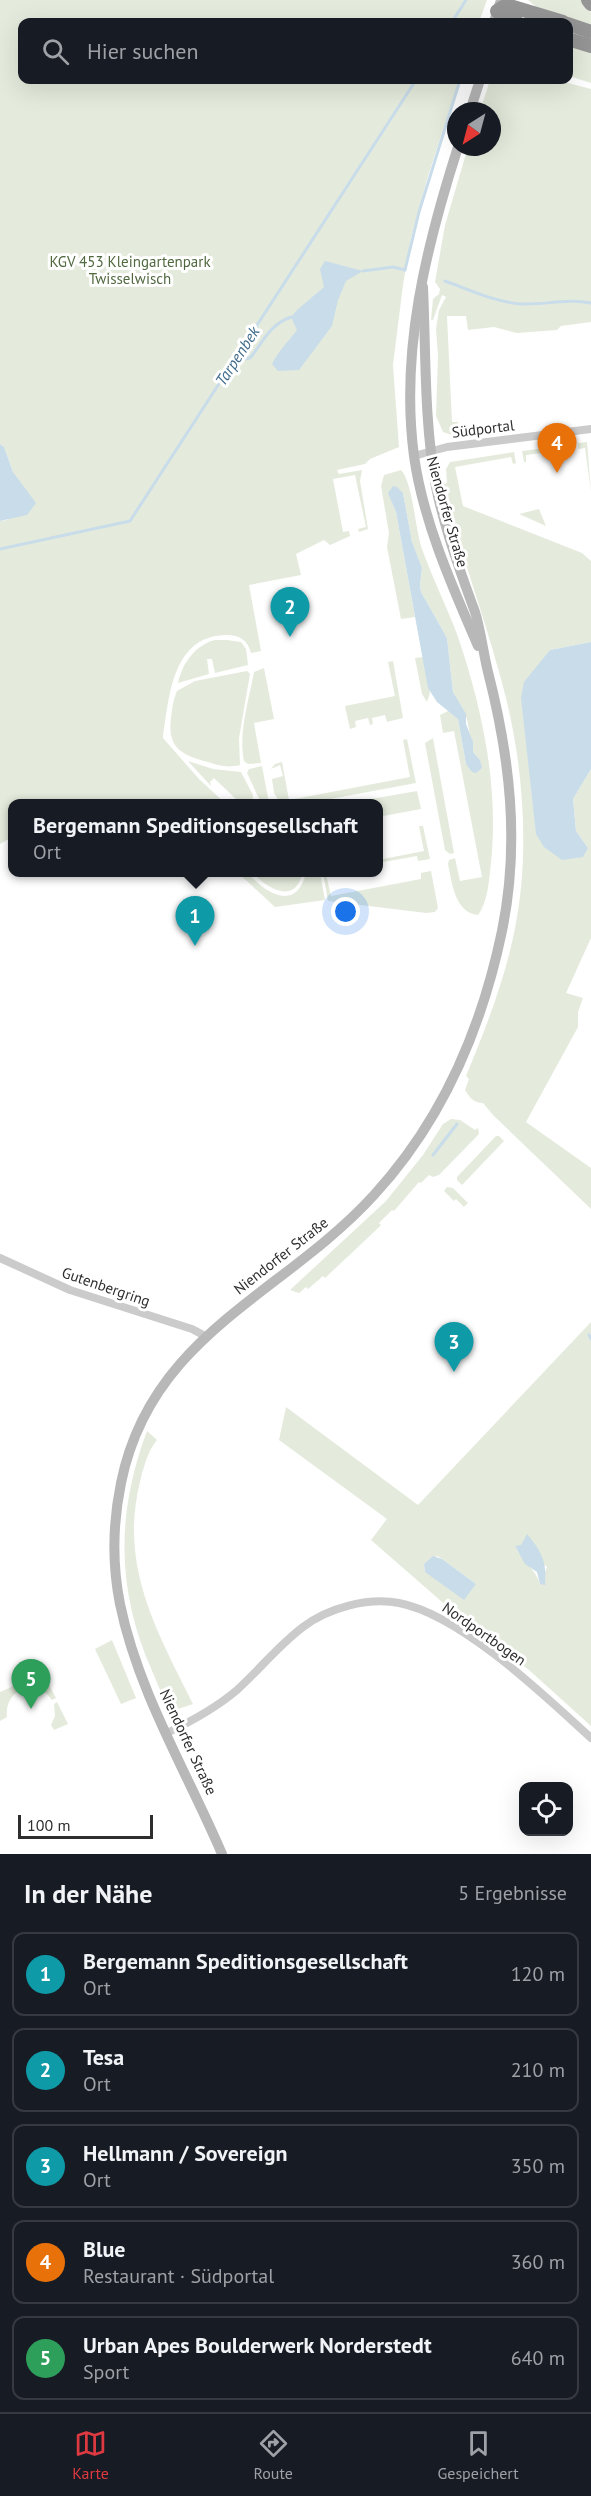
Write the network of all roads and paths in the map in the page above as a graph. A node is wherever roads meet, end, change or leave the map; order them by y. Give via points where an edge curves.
1 (588, 0) edge
2 (591, 4) edge
3 (506, 13) edge
4 (538, 18) edge
5 (573, 26) edge
6 (591, 32) edge
7 (573, 41) edge
8 (591, 46) edge
9 (479, 84) edge
10 (473, 102) edge
11 (455, 156) edge
12 (423, 287) junction
13 (591, 429) edge
14 (432, 451) junction
15 (414, 456) junction
16 (487, 668) junction
17 (0, 1258) edge
18 (206, 1336) junction
19 (167, 1732) junction
20 (591, 1738) edge
21 (222, 1854) edge

1 - 2 highway
3 - 4 highway
5 - 6 highway
7 - 8 highway
9 - 10 main road
11 - 12 main road, Niendorfer Straße via 435,224
12 - 14 main road, Niendorfer Straße via 425,379
12 - 15 main road, Niendorfer Straße via 411,347
13 - 14 street, Südportal
14 - 15 street, Südportal
14 - 16 main road, Niendorfer Straße via 436,487 464,587 476,615
15 - 16 main road, Niendorfer Straße via 439,548
16 - 18 main road, Niendorfer Straße via 510,779 512,851 500,939 467,1048 411,1150 375,1194 339,1230
17 - 18 street, Gutenbergring via 70,1290
18 - 19 main road, Niendorfer Straße via 171,1373 143,1413 126,1456 116,1509 119,1601 130,1643
19 - 20 street, Nordportbogen via 193,1721 222,1701 304,1626 337,1609 390,1601 428,1612 463,1633 534,1686
19 - 21 main road, Niendorfer Straße

